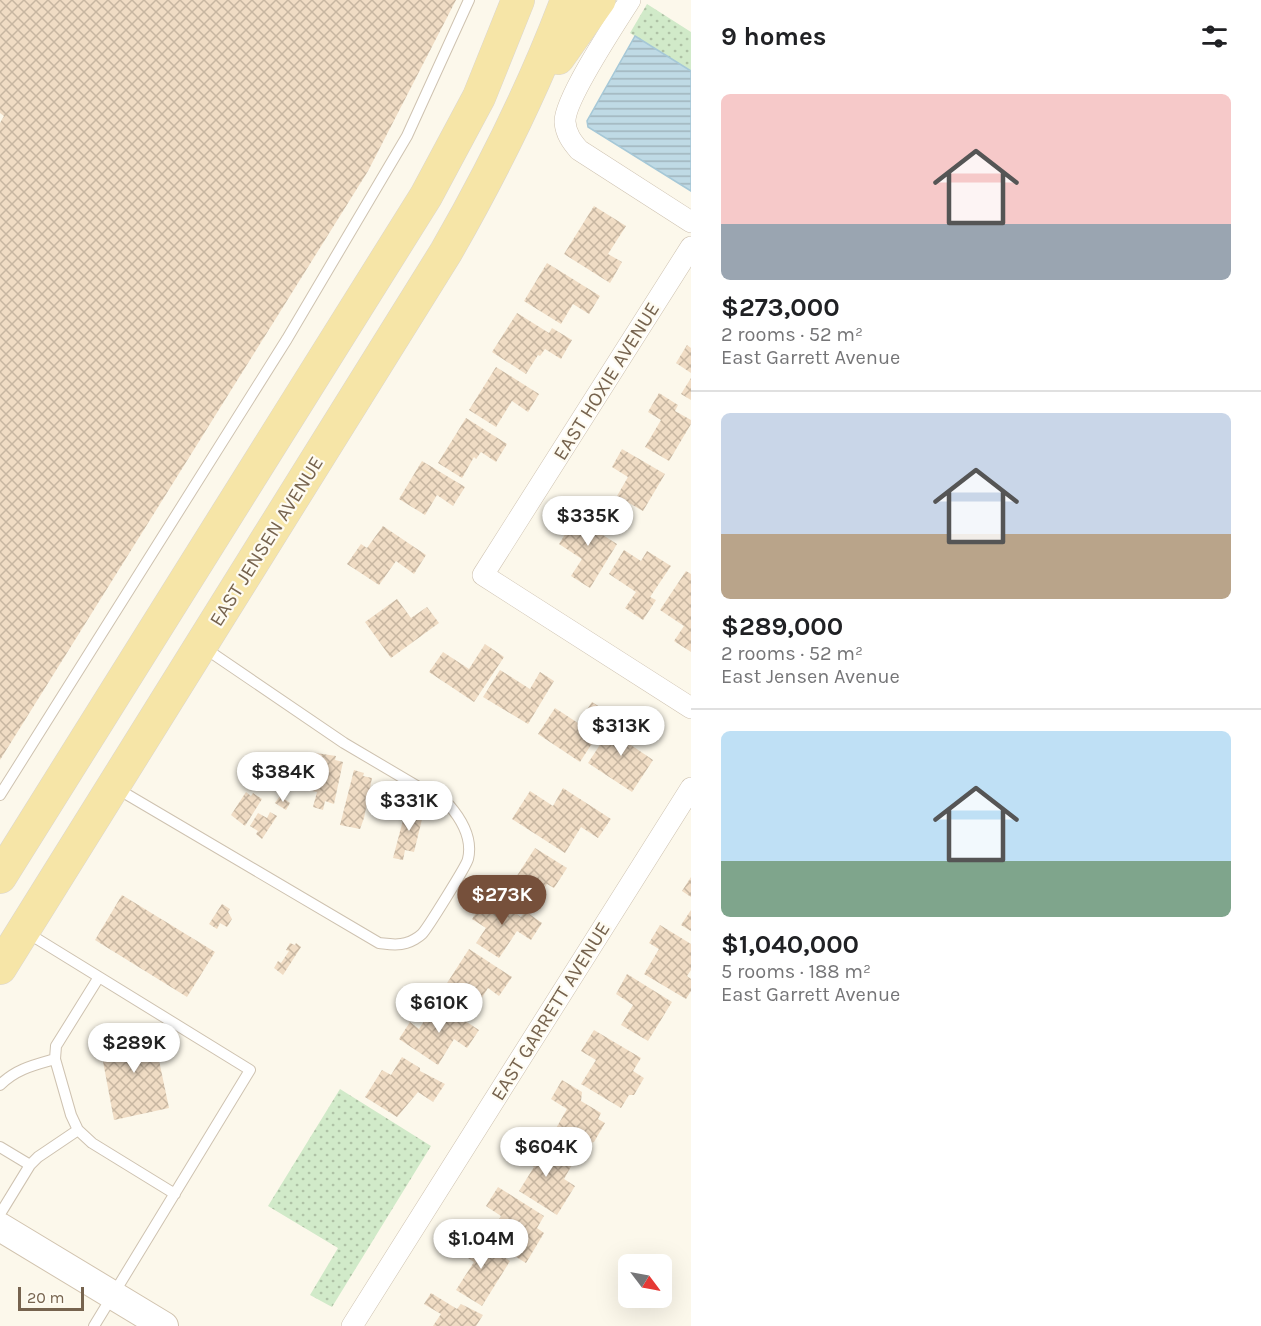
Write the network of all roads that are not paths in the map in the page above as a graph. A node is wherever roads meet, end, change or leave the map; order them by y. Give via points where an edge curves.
1 (469, 0) edge
2 (567, 0) edge
3 (599, 0) edge
4 (630, 0) edge
5 (514, 11) edge
6 (522, 108) junction
7 (691, 222) edge
8 (691, 247) edge
9 (201, 646) junction
10 (691, 708) edge
11 (113, 786) junction
12 (691, 788) edge
13 (0, 795) edge
14 (0, 877) edge
15 (24, 930) junction
16 (0, 968) edge
17 (99, 977) junction
18 (55, 1059) junction
19 (0, 1085) edge
20 (78, 1130) junction
21 (0, 1147) edge
22 (30, 1165) junction
23 (175, 1194) junction
24 (0, 1214) edge
25 (0, 1227) edge
26 (114, 1295) junction
27 (94, 1326) edge
28 (164, 1326) edge
29 (352, 1326) edge

1 - 13 lane via 407,136 305,309
2 - 6 main road
3 - 6 main road
4 - 7 street via 591,63 566,115 567,132 579,150
5 - 14 main road via 479,96 426,196
6 - 9 main road, EAST JENSEN AVENUE via 498,160 446,252
8 - 10 street, EAST HOXIE AVENUE via 483,575
9 - 11 main road, EAST JENSEN AVENUE
9 - 11 lane via 344,743 449,805 466,831 468,861 422,934 408,943 379,943
11 - 15 main road, EAST JENSEN AVENUE
12 - 29 street, EAST GARRETT AVENUE
15 - 16 main road, EAST JENSEN AVENUE
15 - 17 lane
17 - 18 lane via 56,1046
17 - 23 lane via 250,1070
18 - 19 lane via 26,1066
18 - 20 lane
20 - 22 lane
20 - 23 lane via 92,1143
21 - 22 lane
22 - 24 lane
23 - 26 lane
25 - 26 main road
26 - 27 lane
26 - 28 main road

